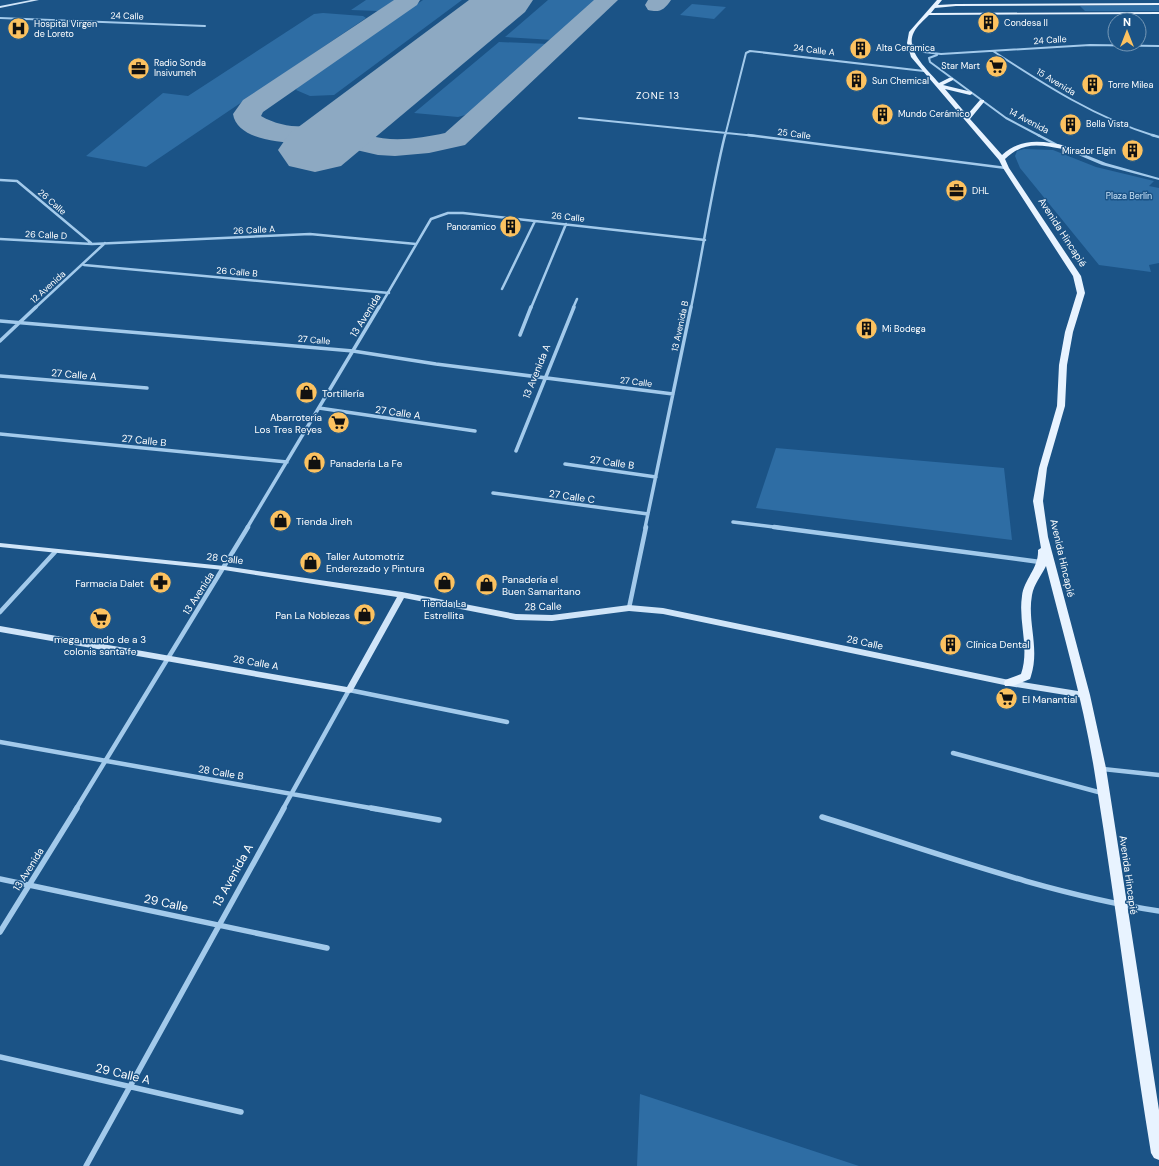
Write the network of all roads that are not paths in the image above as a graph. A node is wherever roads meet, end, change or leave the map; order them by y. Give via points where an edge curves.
1 (37, 0) edge
2 (940, 0) edge
3 (1159, 4) edge
4 (1073, 5) junction
5 (956, 6) junction
6 (0, 7) edge
7 (933, 7) junction
8 (1081, 12) junction
9 (1159, 13) edge
10 (928, 14) junction
11 (0, 18) edge
12 (205, 26) dead end
13 (910, 43) junction
14 (1159, 46) edge
15 (750, 50) joint
16 (993, 51) junction
17 (942, 54) junction
18 (929, 58) joint
19 (924, 71) junction
20 (951, 79) junction
21 (938, 86) junction
22 (970, 93) junction
23 (982, 102) junction
24 (579, 118) dead end
25 (968, 118) junction
26 (726, 132) junction
27 (1159, 137) edge
28 (1063, 148) junction
29 (1002, 159) junction
30 (1006, 168) junction
31 (1159, 179) edge
32 (0, 180) edge
33 (431, 219) joint
34 (535, 221) junction
35 (566, 224) junction
36 (0, 239) edge
37 (705, 240) junction
38 (106, 243) junction
39 (92, 244) junction
40 (416, 244) junction
41 (84, 265) junction
42 (502, 289) dead end
43 (389, 293) junction
44 (577, 299) dead end
45 (0, 321) edge
46 (20, 322) junction
47 (520, 335) dead end
48 (0, 341) edge
49 (353, 351) junction
50 (0, 376) edge
51 (544, 378) junction
52 (147, 388) dead end
53 (673, 394) junction
54 (319, 408) junction
55 (475, 431) dead end
56 (0, 434) edge
57 (516, 451) dead end
58 (287, 462) junction
59 (565, 464) dead end
60 (656, 476) junction
61 (492, 493) dead end
62 (648, 514) junction
63 (733, 522) dead end
64 (1044, 540) junction
65 (0, 545) edge
66 (55, 552) junction
67 (1043, 562) junction
68 (224, 568) junction
69 (402, 595) junction
70 (629, 608) junction
71 (0, 612) edge
72 (0, 629) edge
73 (167, 657) junction
74 (1009, 683) junction
75 (349, 690) junction
76 (1084, 695) junction
77 (507, 722) dead end
78 (0, 742) edge
79 (953, 753) dead end
80 (106, 760) junction
81 (1100, 768) junction
82 (1159, 775) edge
83 (1104, 793) junction
84 (292, 794) junction
85 (822, 817) dead end
86 (439, 820) dead end
87 (0, 879) edge
88 (29, 885) junction
89 (1120, 905) junction
90 (1159, 911) edge
91 (218, 926) junction
92 (0, 932) edge
93 (327, 948) dead end
94 (0, 1057) edge
95 (130, 1087) junction
96 (241, 1112) dead end
97 (1159, 1153) edge
98 (86, 1166) edge

1 - 6 main road
2 - 5 main road
2 - 7 main road
3 - 4 main road
4 - 5 main road
4 - 8 main road
5 - 7 main road
7 - 10 main road
8 - 9 main road
8 - 10 main road
10 - 13 main road via 911,32
11 - 12 street, 24 Calle
13 - 17 street, 24 Calle via 924,52
13 - 19 main road, Avenida Hincapié via 914,57
14 - 16 street, 24 Calle via 1090,45
15 - 19 street, 24 Calle A
15 - 26 street, 13 Avenida B via 746,53
16 - 17 street, 24 Calle
16 - 27 street, 15 Avenida via 1050,88 1087,108
17 - 18 street, 24 Calle
18 - 20 street, 14 Avenida via 933,65
19 - 21 main road, Avenida Hincapié
20 - 21 main road
20 - 22 street, 14 Avenida
21 - 22 main road
21 - 25 main road, Avenida Hincapié
22 - 23 street, 14 Avenida
23 - 25 main road
23 - 28 street, 14 Avenida
24 - 26 street, 25 Calle
25 - 29 main road, Avenida Hincapié
26 - 30 street, 25 Calle
26 - 37 street, 13 Avenida B via 716,165
28 - 29 main road via 1036,143 1023,144 1010,149
28 - 31 street, 14 Avenida via 1108,165
29 - 30 main road, Avenida Hincapié
30 - 64 main road, Avenida Hincapié via 1077,276 1081,293 1069,332 1063,365 1061,406 1043,468 1038,501
32 - 39 street, 26 Calle via 17,181
33 - 34 street, 26 Calle via 455,212
33 - 40 street, 13 Avenida
34 - 35 street, 26 Calle
34 - 42 street
35 - 37 street, 26 Calle
35 - 47 street
36 - 39 street, 26 Calle D
37 - 53 street, 13 Avenida B
38 - 39 street, 26 Calle A
38 - 40 street, 26 Calle A via 310,234
38 - 41 street, 12 Avenida
40 - 43 street, 13 Avenida
41 - 43 street, 26 Calle B
41 - 46 street, 12 Avenida
43 - 49 street, 13 Avenida
44 - 51 street, 13 Avenida A
45 - 46 street, 27 Calle
46 - 48 street, 12 Avenida
46 - 49 street, 27 Calle
49 - 51 street, 27 Calle
49 - 54 street, 13 Avenida
50 - 52 street, 27 Calle A
51 - 53 street, 27 Calle
51 - 57 street, 13 Avenida A
53 - 60 street, 13 Avenida B
54 - 55 street, 27 Calle A
54 - 58 street, 13 Avenida
56 - 58 street, 27 Calle B
58 - 68 street, 13 Avenida
59 - 60 street, 27 Calle B
60 - 62 street, 13 Avenida B
61 - 62 street, 27 Calle C
62 - 70 street, 13 Avenida B
63 - 67 street
64 - 67 main road
64 - 76 main road, Avenida Hincapié
65 - 66 main road, 28 Calle
66 - 68 main road, 28 Calle
66 - 71 street
67 - 74 main road via 1033,578 1027,595 1030,665 1026,676
68 - 69 main road, 28 Calle
68 - 73 street, 13 Avenida
69 - 70 main road, 28 Calle via 516,617 538,618
69 - 75 main road, 13 Avenida A
70 - 74 main road, 28 Calle via 663,611
72 - 73 main road, 28 Calle A
73 - 75 main road, 28 Calle A
73 - 80 street, 13 Avenida
74 - 76 main road, 28 Calle
75 - 77 street, 28 Calle A
75 - 84 street, 13 Avenida A
76 - 81 main road, Avenida Hincapié
78 - 80 street, 28 Calle B
79 - 83 street
80 - 84 street, 28 Calle B
80 - 88 street, 13 Avenida
81 - 82 street
81 - 83 main road, Avenida Hincapié
83 - 89 main road, Avenida Hincapié
84 - 86 street, 28 Calle B
84 - 91 street, 13 Avenida A
85 - 89 street via 1020,878
87 - 88 street, 29 Calle
88 - 91 street, 29 Calle
88 - 92 street, 13 Avenida
89 - 90 street
89 - 97 main road, Avenida Hincapié
91 - 93 street, 29 Calle
91 - 95 street, 13 Avenida A
94 - 95 street, 29 Calle A
95 - 96 street, 29 Calle A
95 - 98 street, 13 Avenida A

